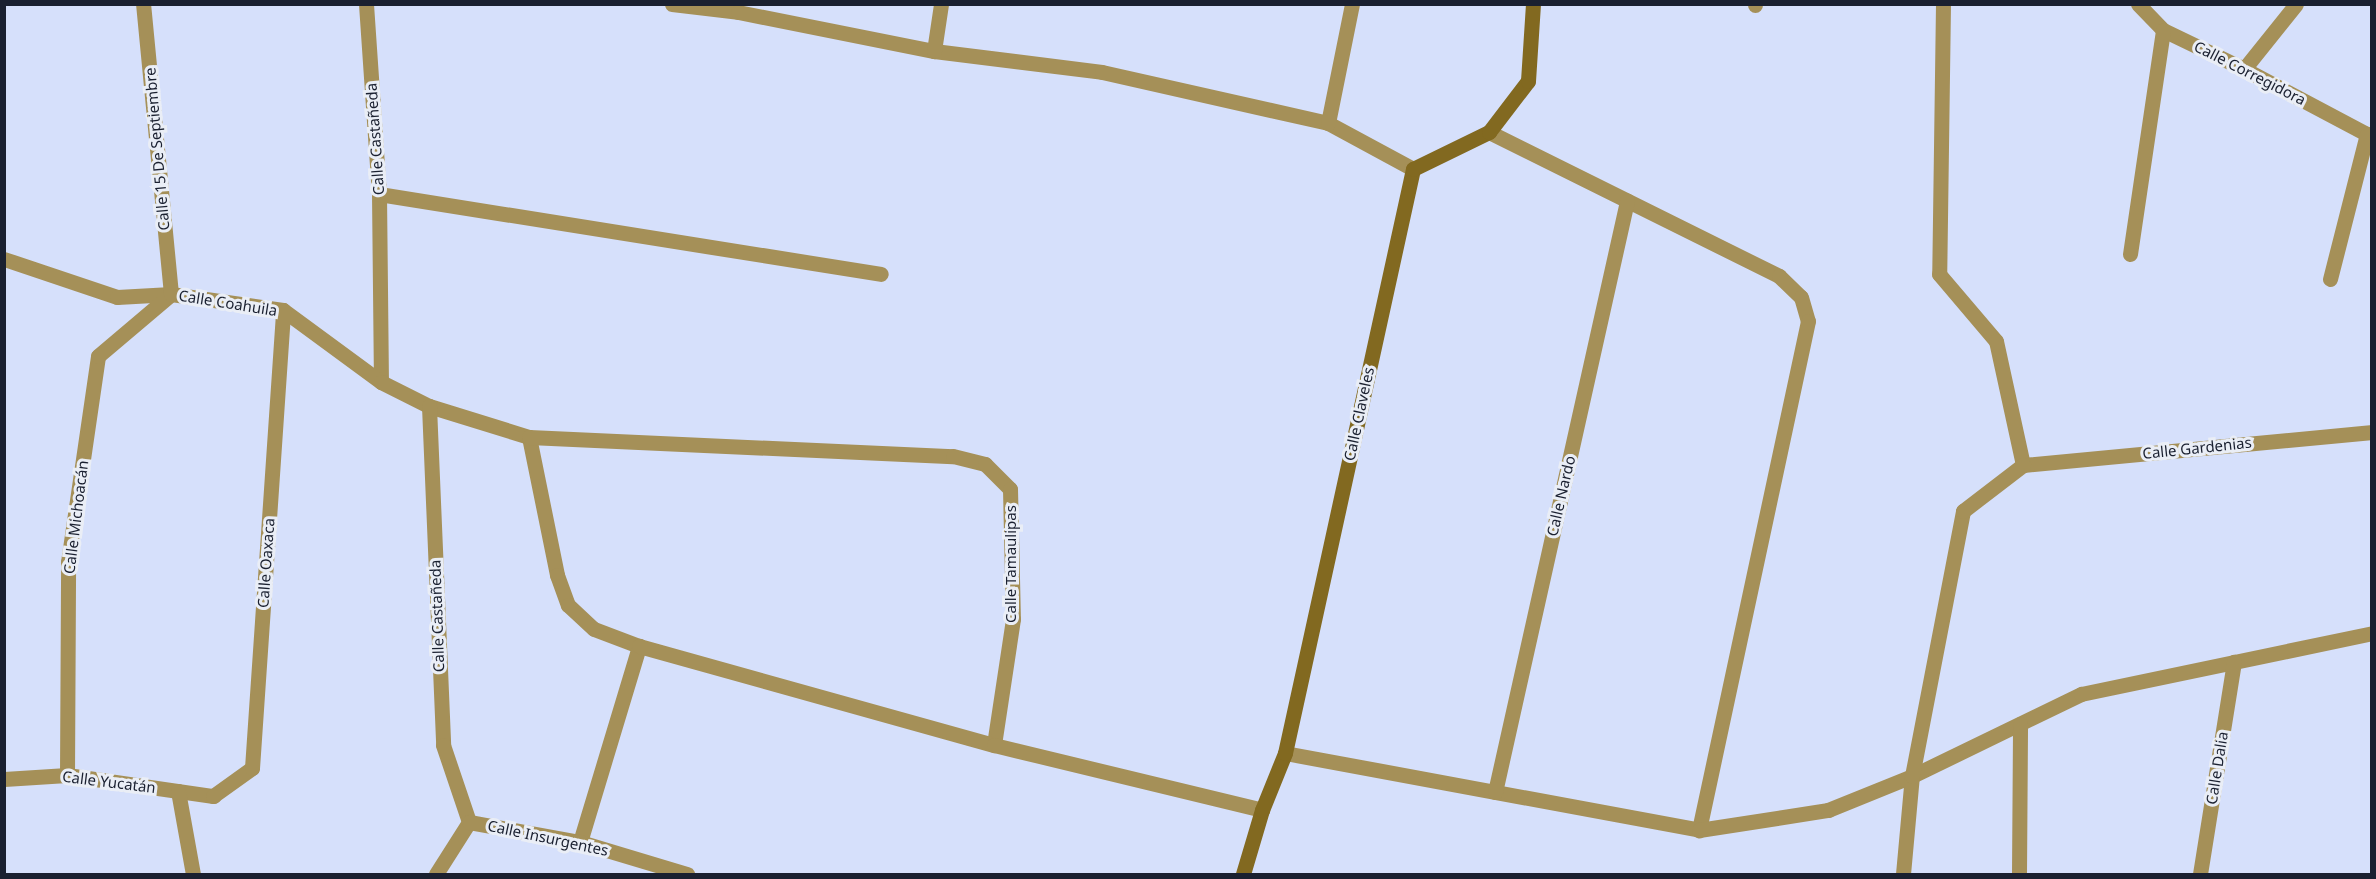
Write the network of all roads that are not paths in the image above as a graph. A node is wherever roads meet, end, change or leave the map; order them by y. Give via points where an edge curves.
1 (143, 4) edge
2 (366, 4) edge
3 (672, 4) edge
4 (941, 4) edge
5 (1352, 4) edge
6 (1533, 4) edge
7 (1943, 4) edge
8 (2138, 4) edge
9 (2296, 4) edge
10 (738, 8) edge
11 (2163, 30) junction
12 (934, 51) junction
13 (2244, 69) junction
14 (1328, 123) junction
15 (1489, 132) junction
16 (2369, 132) edge
17 (1413, 169) junction
18 (379, 194) junction
19 (1627, 201) junction
20 (2130, 254) dead end
21 (4, 259) edge
22 (881, 274) dead end
23 (2331, 279) dead end
24 (171, 294) junction
25 (283, 310) junction
26 (381, 382) junction
27 (429, 406) junction
28 (2372, 432) edge
29 (529, 437) junction
30 (2023, 465) junction
31 (1010, 489) joint
32 (2372, 633) edge
33 (639, 646) junction
34 (2234, 662) junction
35 (2020, 724) junction
36 (994, 745) junction
37 (1285, 753) junction
38 (68, 775) junction
39 (1912, 776) junction
40 (4, 779) edge
41 (178, 791) junction
42 (1495, 792) junction
43 (213, 796) joint
44 (1262, 810) junction
45 (469, 822) junction
46 (1699, 830) junction
47 (580, 842) junction
48 (193, 874) edge
49 (436, 874) edge
50 (687, 874) edge
51 (1243, 874) edge
52 (1903, 874) edge
53 (2019, 874) edge
54 (2200, 874) edge

1 - 24 street, Calle 15 De Septiembre
2 - 18 street, Calle Castañeda
3 - 10 street
4 - 12 street
5 - 14 street
6 - 15 main road via 1528,81
7 - 30 street via 1939,274 1995,341
8 - 11 street, Calle Corregidora
9 - 13 street
10 - 12 street
11 - 13 street, Calle Corregidora
11 - 20 street
12 - 14 street via 1102,72
13 - 16 street, Calle Corregidora
14 - 17 street
15 - 17 main road
15 - 19 street
16 - 23 street
17 - 37 main road, Calle Claveles
18 - 22 street
18 - 26 street, Calle Castañeda
19 - 42 street, Calle Nardo
19 - 46 street via 1779,276 1801,297 1808,321
21 - 24 street, Calle Coahuila via 117,297
24 - 25 street, Calle Coahuila
24 - 38 street, Calle Michoacán via 98,356 68,562
25 - 26 street, Calle Coahuila
25 - 43 street, Calle Oaxaca via 252,768
26 - 27 street, Calle Coahuila
27 - 29 street, Calle Coahuila
27 - 45 street, Calle Castañeda via 443,745
28 - 30 street, Calle Gardenias
29 - 31 street, Calle Coahuila via 953,456 985,464
29 - 33 street via 557,575 568,605 594,629
30 - 39 street via 1963,511
31 - 36 street, Calle Tamaulipas via 1013,619
32 - 34 street
33 - 36 street
33 - 47 street
34 - 35 street via 2080,694
34 - 54 street, Calle Dalia
35 - 39 street
35 - 53 street
36 - 44 street
37 - 42 street
37 - 44 main road, Calle Claveles
38 - 40 street, Calle Yucatán
38 - 41 street, Calle Yucatán
39 - 46 street via 1828,810
39 - 52 street
41 - 43 street, Calle Yucatán
41 - 48 street
42 - 46 street
44 - 51 main road, Calle Claveles
45 - 47 street, Calle Insurgentes
45 - 49 street, Calle Insurgentes
47 - 50 street, Calle Insurgentes

